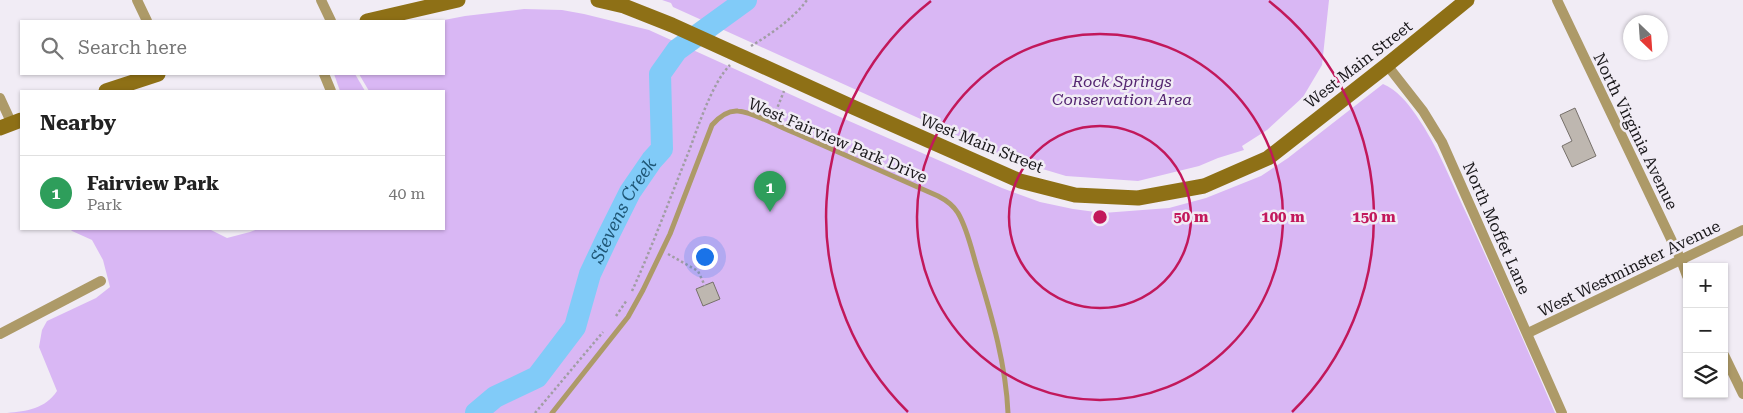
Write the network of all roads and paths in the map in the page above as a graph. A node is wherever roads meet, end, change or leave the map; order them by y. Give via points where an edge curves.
1 (137, 0) edge
2 (321, 0) edge
3 (458, 0) edge
4 (598, 0) edge
5 (808, 0) edge
6 (1467, 0) edge
7 (1556, 0) edge
8 (147, 20) edge
9 (331, 20) edge
10 (371, 20) edge
11 (749, 47) dead end
12 (736, 59) dead end
13 (1387, 65) junction
14 (155, 75) edge
15 (324, 75) edge
16 (784, 89) dead end
17 (109, 90) edge
18 (331, 90) edge
19 (0, 98) edge
20 (772, 123) junction
21 (11, 124) edge
22 (1743, 230) edge
23 (662, 251) junction
24 (1681, 260) junction
25 (1683, 265) edge
26 (101, 281) dead end
27 (704, 286) dead end
28 (614, 320) dead end
29 (608, 327) dead end
30 (1528, 333) junction
31 (0, 334) edge
32 (1728, 363) edge
33 (1743, 394) edge
34 (534, 413) edge
35 (552, 413) edge
36 (1008, 413) edge
37 (1562, 413) edge

1 - 8 street
2 - 9 street
3 - 10 street
4 - 13 street, West Main Street via 672,24 1020,181 1076,195 1138,198 1204,186 1268,158
5 - 11 path
6 - 13 street, West Main Street
7 - 24 street, North Virginia Avenue
12 - 28 path via 724,72 711,98 650,250
13 - 30 street, North Moffet Lane via 1423,111 1442,142
14 - 17 street
15 - 18 street
16 - 20 path
19 - 21 street
20 - 23 lane, West Fairview Park Drive via 743,111 727,112 718,117 712,124
20 - 36 lane, West Fairview Park Drive via 938,196 957,212 970,242 998,347
22 - 24 street, West Westminster Avenue
23 - 27 path via 698,271
23 - 35 lane, West Fairview Park Drive via 628,316
24 - 25 street, North Virginia Avenue
24 - 30 street, West Westminster Avenue
26 - 31 street
29 - 34 path
30 - 37 street, North Moffet Lane
32 - 33 street

